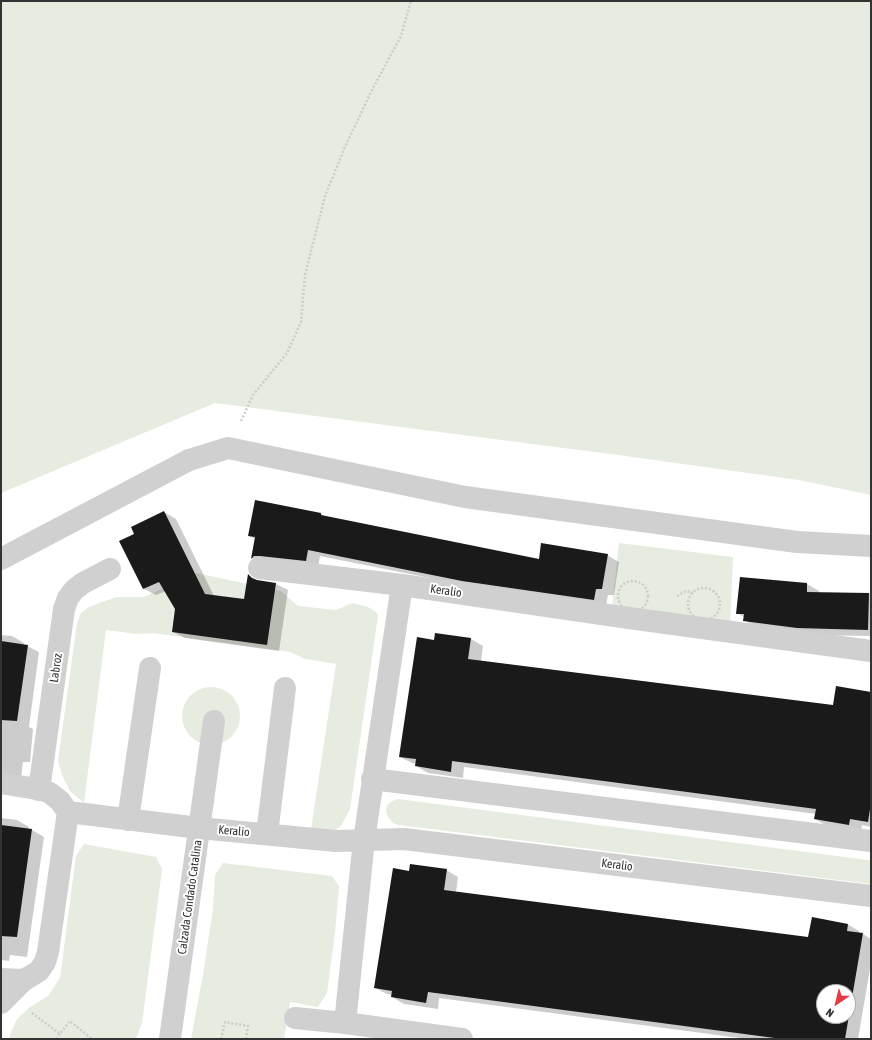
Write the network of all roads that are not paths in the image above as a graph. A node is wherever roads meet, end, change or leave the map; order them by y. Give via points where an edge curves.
1 (871, 546) edge
2 (1, 559) edge
3 (259, 568) dead end
4 (110, 569) dead end
5 (402, 585) junction
6 (871, 651) edge
7 (150, 668) dead end
8 (285, 688) dead end
9 (214, 720) dead end
10 (372, 779) junction
11 (1, 783) edge
12 (39, 790) junction
13 (68, 812) junction
14 (128, 820) junction
15 (199, 828) junction
16 (267, 834) junction
17 (364, 840) junction
18 (871, 841) edge
19 (871, 896) edge
20 (4, 992) edge
21 (295, 1018) dead end
22 (345, 1023) junction
23 (170, 1039) edge
24 (462, 1039) edge

1 - 2 street via 798,542 465,497 228,448 189,460
3 - 5 street, Keralio
4 - 12 street, Labroz via 74,590 64,609
5 - 6 street, Keralio
5 - 10 street
7 - 14 street
8 - 16 street
9 - 15 street, Calzada Condado Catalina
10 - 17 street
10 - 18 street
11 - 12 street
12 - 13 street via 50,793
13 - 14 street
13 - 20 street via 45,962 39,971
14 - 15 street
15 - 16 street, Keralio
15 - 23 street, Calzada Condado Catalina
16 - 17 street, Keralio via 336,841
17 - 19 street, Keralio via 404,839
17 - 22 street
21 - 22 street
22 - 24 street

